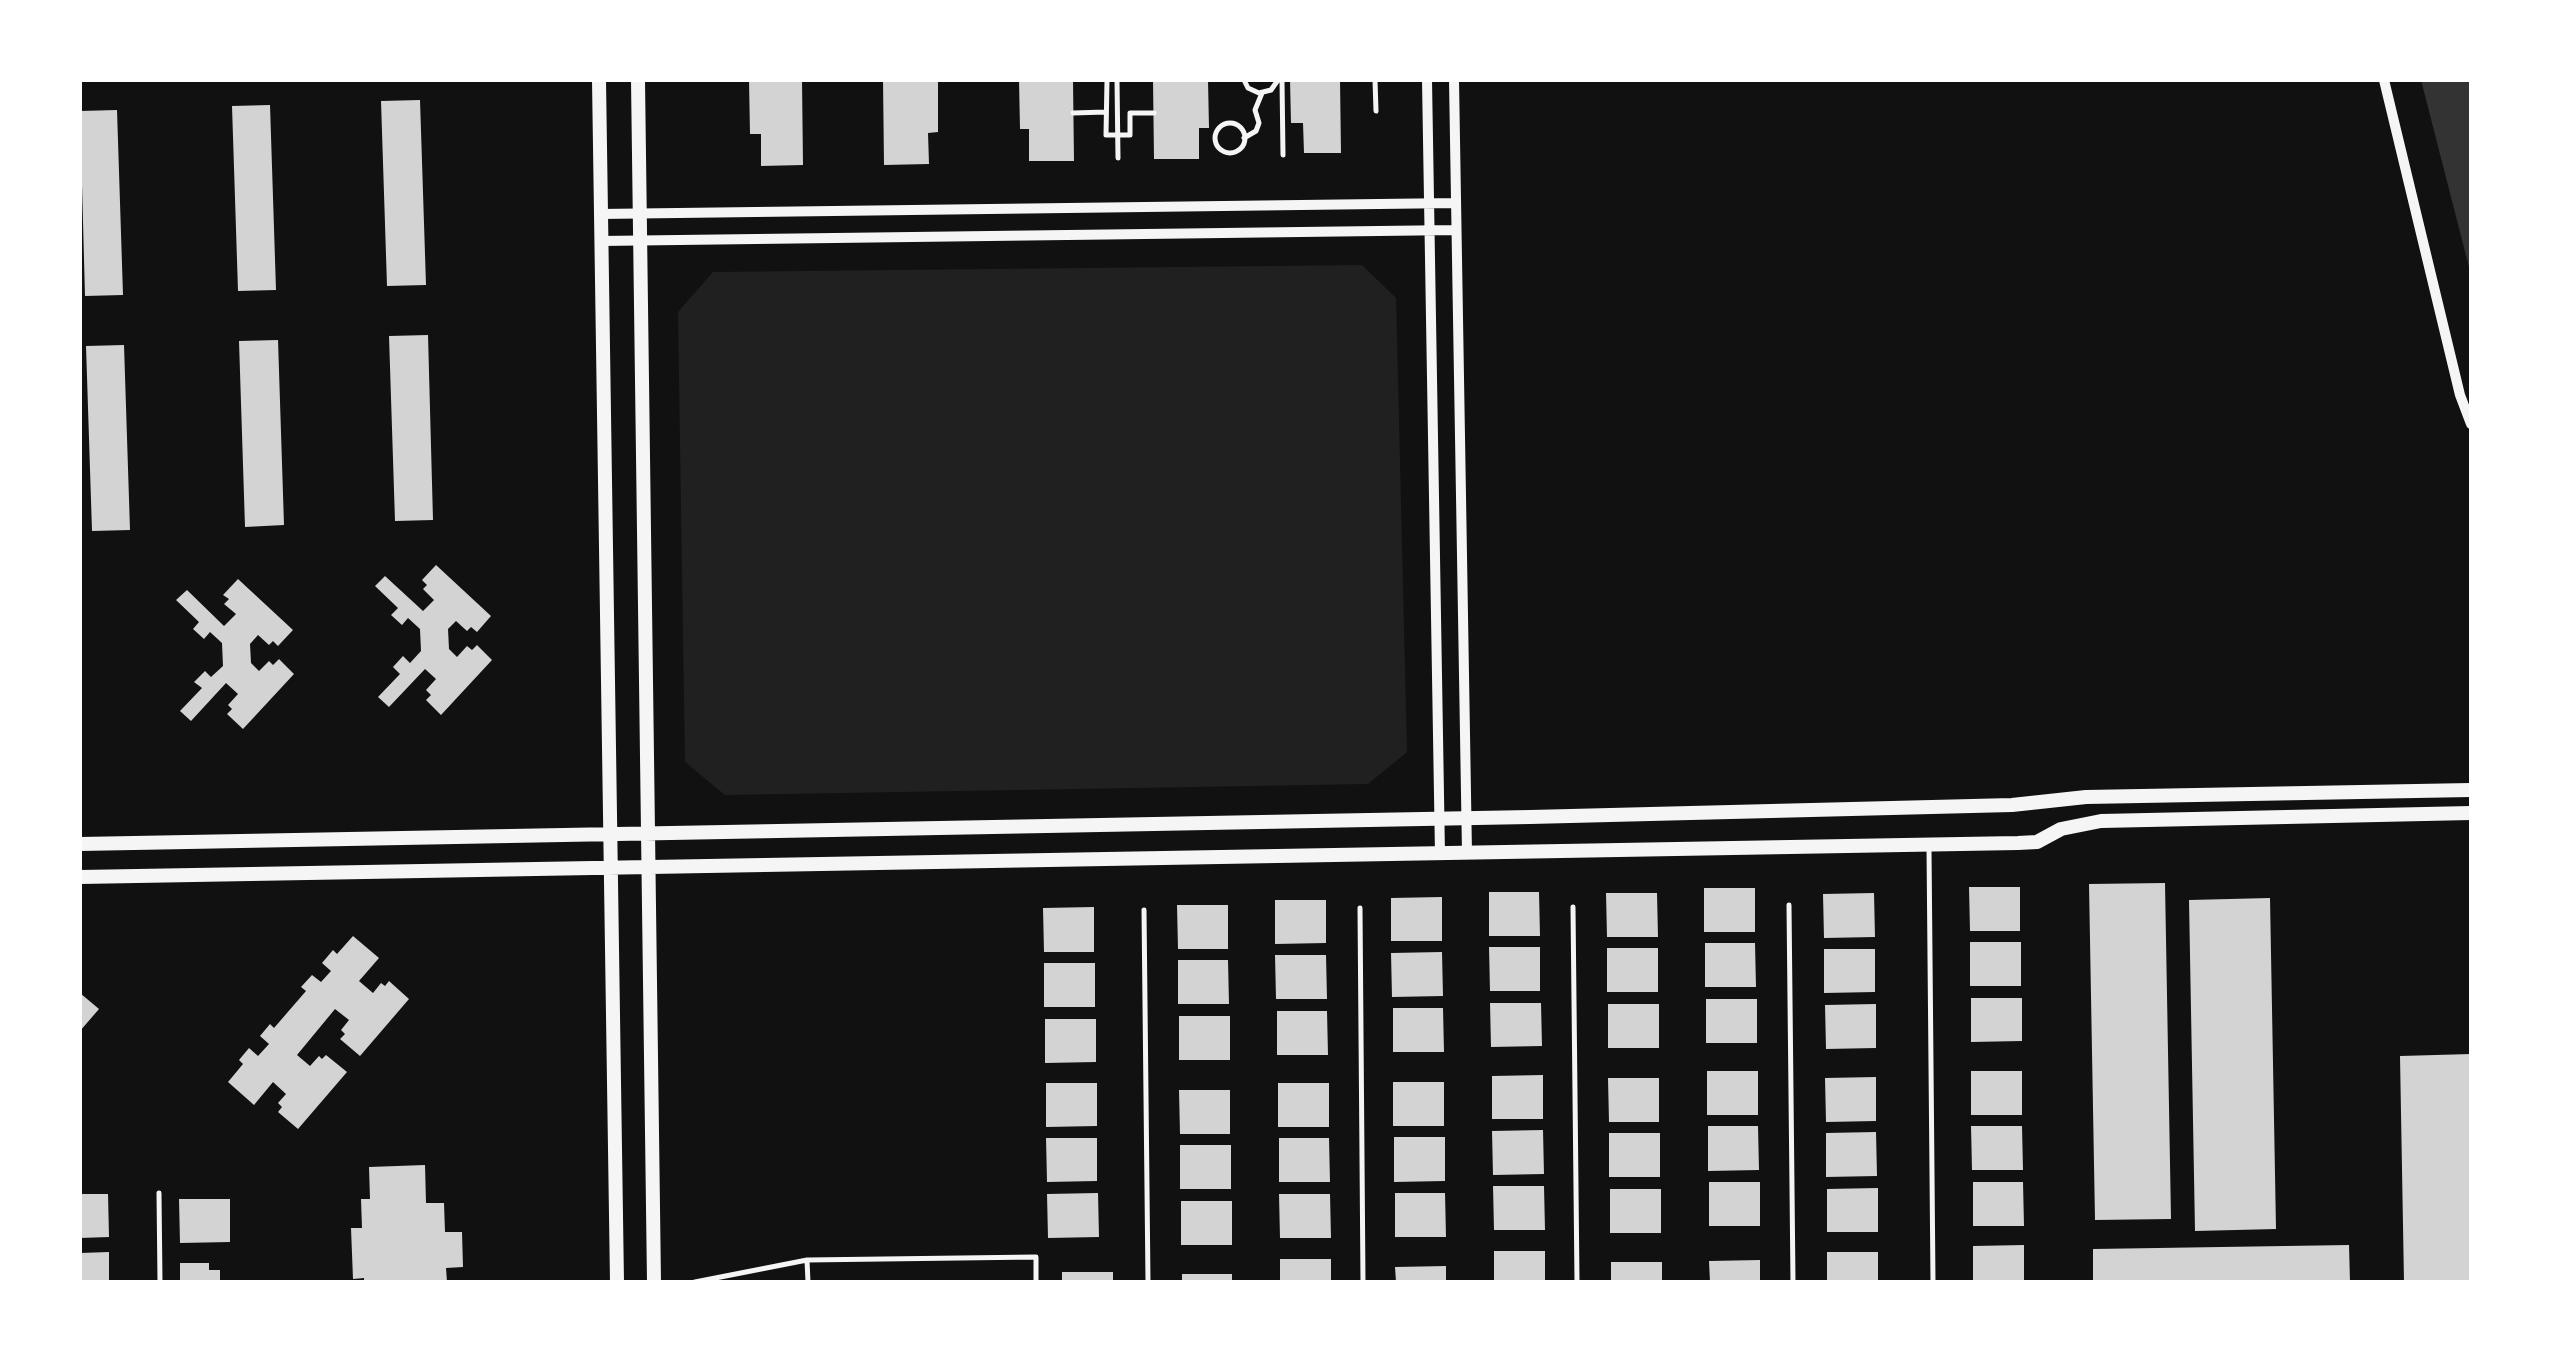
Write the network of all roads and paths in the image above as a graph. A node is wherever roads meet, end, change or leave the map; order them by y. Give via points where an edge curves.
1 (599, 80) edge
2 (638, 80) edge
3 (1107, 80) edge
4 (1117, 80) edge
5 (1244, 80) edge
6 (1280, 80) edge
7 (1375, 80) edge
8 (1427, 80) edge
9 (1454, 80) edge
10 (2384, 80) edge
11 (1262, 93) junction
12 (1107, 94) junction
13 (1117, 94) junction
14 (1106, 112) junction
15 (1376, 112) dead end
16 (1073, 113) dead end
17 (1154, 113) dead end
18 (1118, 135) junction
19 (1244, 138) junction
20 (1283, 154) dead end
21 (1118, 158) dead end
22 (1429, 203) junction
23 (1456, 203) junction
24 (600, 214) junction
25 (640, 214) junction
26 (1456, 230) junction
27 (1430, 231) junction
28 (601, 241) junction
29 (640, 241) junction
30 (2471, 424) edge
31 (2471, 790) edge
32 (2471, 813) edge
33 (1466, 818) junction
34 (1440, 819) junction
35 (609, 833) junction
36 (649, 833) junction
37 (80, 844) edge
38 (1929, 845) junction
39 (1467, 853) junction
40 (1440, 854) junction
41 (649, 867) junction
42 (610, 868) junction
43 (80, 877) edge
44 (1789, 905) dead end
45 (1573, 907) dead end
46 (1360, 908) dead end
47 (1144, 910) dead end
48 (159, 1194) dead end
49 (807, 1260) junction
50 (160, 1282) edge
51 (617, 1282) edge
52 (654, 1282) edge
53 (695, 1282) edge
54 (808, 1282) edge
55 (1036, 1282) edge
56 (1148, 1282) edge
57 (1363, 1282) edge
58 (1576, 1282) edge
59 (1793, 1282) edge
60 (1933, 1282) edge

1 - 24 street
2 - 25 street
3 - 12 path
4 - 13 path
5 - 11 path
6 - 11 path
6 - 20 path
7 - 15 lane
8 - 22 street
9 - 23 street
10 - 30 street
11 - 19 path via 1255,110 1259,124
12 - 13 path
12 - 14 path
13 - 18 path
14 - 16 path
14 - 18 path via 1106,135
17 - 18 path via 1130,113 1130,135
18 - 21 path
19 - 19 path via 1229,153 1215,136 1229,123
22 - 23 street
22 - 25 street
22 - 27 street
23 - 26 street
24 - 25 street
24 - 28 street
25 - 29 street
26 - 27 street
26 - 33 street
27 - 29 street
27 - 34 street
28 - 29 street
28 - 35 street
29 - 36 street
31 - 33 street
32 - 38 street via 2100,821 2061,828 2036,842
33 - 34 street
33 - 39 street
34 - 36 street
34 - 40 street
35 - 36 street
35 - 37 street
35 - 42 street
36 - 41 street
38 - 39 street
38 - 60 lane
39 - 40 street
40 - 41 street
41 - 42 street
41 - 52 street
42 - 43 street
42 - 51 street
44 - 59 lane
45 - 58 lane
46 - 57 lane
47 - 56 lane
48 - 50 lane
49 - 53 lane
49 - 54 lane
49 - 55 lane via 1036,1258

